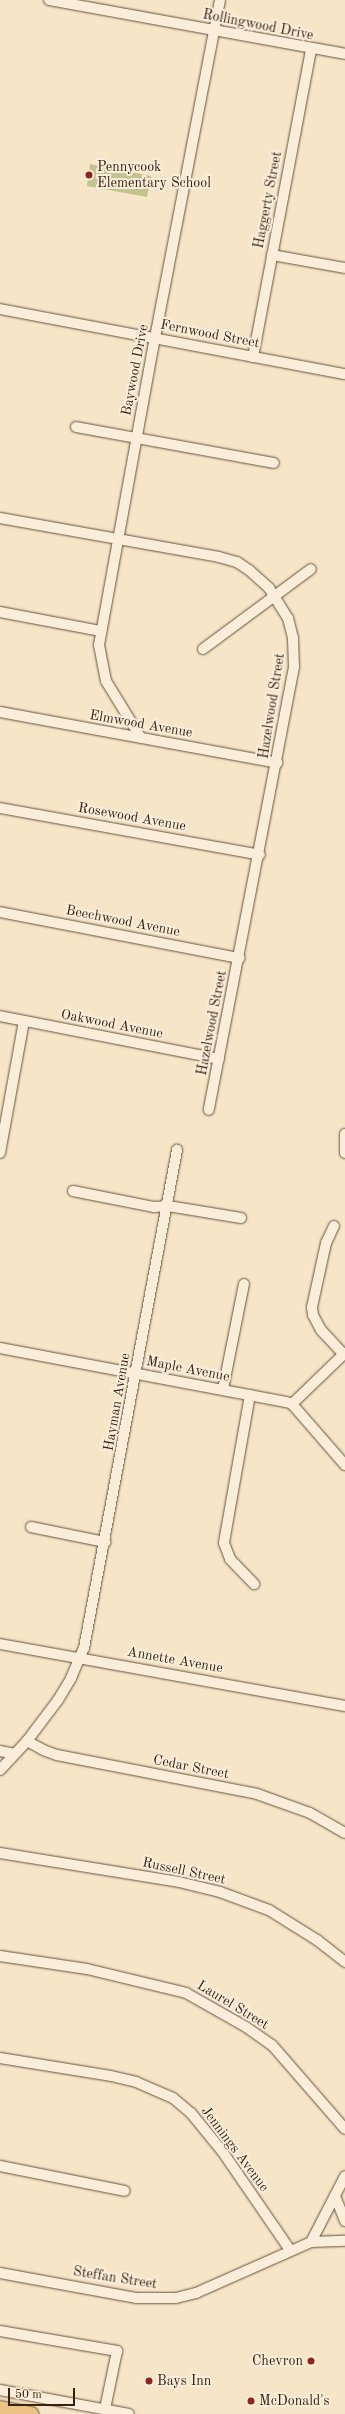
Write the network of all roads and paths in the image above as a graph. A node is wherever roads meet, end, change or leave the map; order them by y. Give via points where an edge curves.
1 (49, 0) edge
2 (220, 0) edge
3 (214, 30) junction
4 (311, 49) junction
5 (345, 54) edge
6 (272, 255) junction
7 (345, 268) edge
8 (0, 309) edge
9 (155, 338) junction
10 (253, 357) junction
11 (345, 374) edge
12 (76, 427) dead end
13 (136, 438) junction
14 (274, 463) dead end
15 (0, 518) edge
16 (118, 540) junction
17 (311, 569) dead end
18 (274, 595) junction
19 (0, 612) edge
20 (102, 631) junction
21 (203, 648) dead end
22 (0, 712) edge
23 (141, 738) junction
24 (277, 763) junction
25 (0, 808) edge
26 (260, 855) junction
27 (0, 912) edge
28 (240, 958) junction
29 (0, 1016) edge
30 (24, 1021) junction
31 (219, 1059) junction
32 (209, 1110) dead end
33 (345, 1134) edge
34 (177, 1150) dead end
35 (0, 1153) edge
36 (345, 1153) edge
37 (73, 1191) dead end
38 (168, 1206) junction
39 (241, 1218) dead end
40 (334, 1226) dead end
41 (244, 1284) dead end
42 (0, 1348) edge
43 (344, 1354) edge
44 (136, 1373) junction
45 (223, 1389) junction
46 (250, 1395) junction
47 (292, 1404) junction
48 (345, 1465) edge
49 (31, 1527) dead end
50 (105, 1542) junction
51 (254, 1584) dead end
52 (0, 1644) edge
53 (80, 1658) junction
54 (345, 1706) edge
55 (27, 1741) junction
56 (0, 1751) edge
57 (15, 1754) junction
58 (0, 1770) edge
59 (345, 1834) edge
60 (0, 1853) edge
61 (0, 1956) edge
62 (345, 1962) edge
63 (0, 2058) edge
64 (345, 2129) edge
65 (0, 2166) edge
66 (345, 2176) edge
67 (125, 2191) dead end
68 (335, 2196) junction
69 (345, 2221) edge
70 (345, 2241) edge
71 (311, 2242) junction
72 (290, 2250) junction
73 (0, 2272) edge
74 (0, 2331) edge
75 (0, 2390) edge
76 (0, 2408) edge
77 (106, 2409) junction
78 (32, 2414) edge
79 (128, 2414) edge

1 - 3 street, Rollingwood Drive
2 - 3 street, Baywood Drive
3 - 4 street, Rollingwood Drive
3 - 9 street, Baywood Drive
4 - 5 street, Rollingwood Drive
4 - 6 street, Haggerty Street
6 - 7 street
6 - 10 street, Haggerty Street
8 - 9 street, Fernwood Street
9 - 10 street, Fernwood Street
9 - 13 street, Baywood Drive
10 - 11 street, Fernwood Street
12 - 13 street
13 - 14 street
13 - 16 street, Baywood Drive
15 - 16 street, Hazelwood Street
16 - 18 street, Hazelwood Street via 236,562 249,570
16 - 20 street, Baywood Drive
17 - 18 street
18 - 21 street
18 - 24 street, Hazelwood Street via 288,618 295,651
19 - 20 street
20 - 23 street, Baywood Drive via 99,645 106,681
22 - 23 street, Elmwood Avenue
23 - 24 street, Elmwood Avenue
24 - 26 street, Hazelwood Street
25 - 26 street, Rosewood Avenue
26 - 28 street, Hazelwood Street
27 - 28 street, Beechwood Avenue
28 - 31 street, Hazelwood Street
29 - 30 street, Oakwood Avenue
30 - 31 street, Oakwood Avenue
30 - 35 street
31 - 32 street, Hazelwood Street
33 - 36 street
34 - 38 street, Hayman Avenue
37 - 38 street via 154,1206
38 - 39 street
38 - 44 street, Hayman Avenue
40 - 43 street via 326,1243 312,1307 321,1330
41 - 45 street
42 - 44 street, Maple Avenue
43 - 47 street
44 - 45 street, Maple Avenue
44 - 50 street, Hayman Avenue
45 - 46 street, Maple Avenue
46 - 47 street, Maple Avenue
46 - 51 street via 224,1543 230,1559
47 - 48 street
49 - 50 street
50 - 53 street, Hayman Avenue
52 - 53 street, Annette Avenue
53 - 54 street, Annette Avenue
53 - 55 street, Hayman Avenue via 58,1700
55 - 57 street, Hayman Avenue
55 - 59 street, Cedar Street via 57,1755 257,1794 310,1813
56 - 57 street
57 - 58 street, Hayman Avenue
60 - 62 street, Russell Street via 179,1882 220,1892 269,1910 317,1940
61 - 64 street, Laurel Street via 87,1968 186,1993 246,2027 272,2046
63 - 72 street, Jennings Avenue via 124,2079 173,2098 191,2113 222,2151
65 - 67 street
66 - 68 street
68 - 69 street
68 - 71 street
70 - 71 street
71 - 72 street, Steffan Street
72 - 73 street, Steffan Street via 196,2293 176,2298 136,2298
74 - 77 street via 117,2351
75 - 77 street
76 - 78 highway
77 - 79 street

